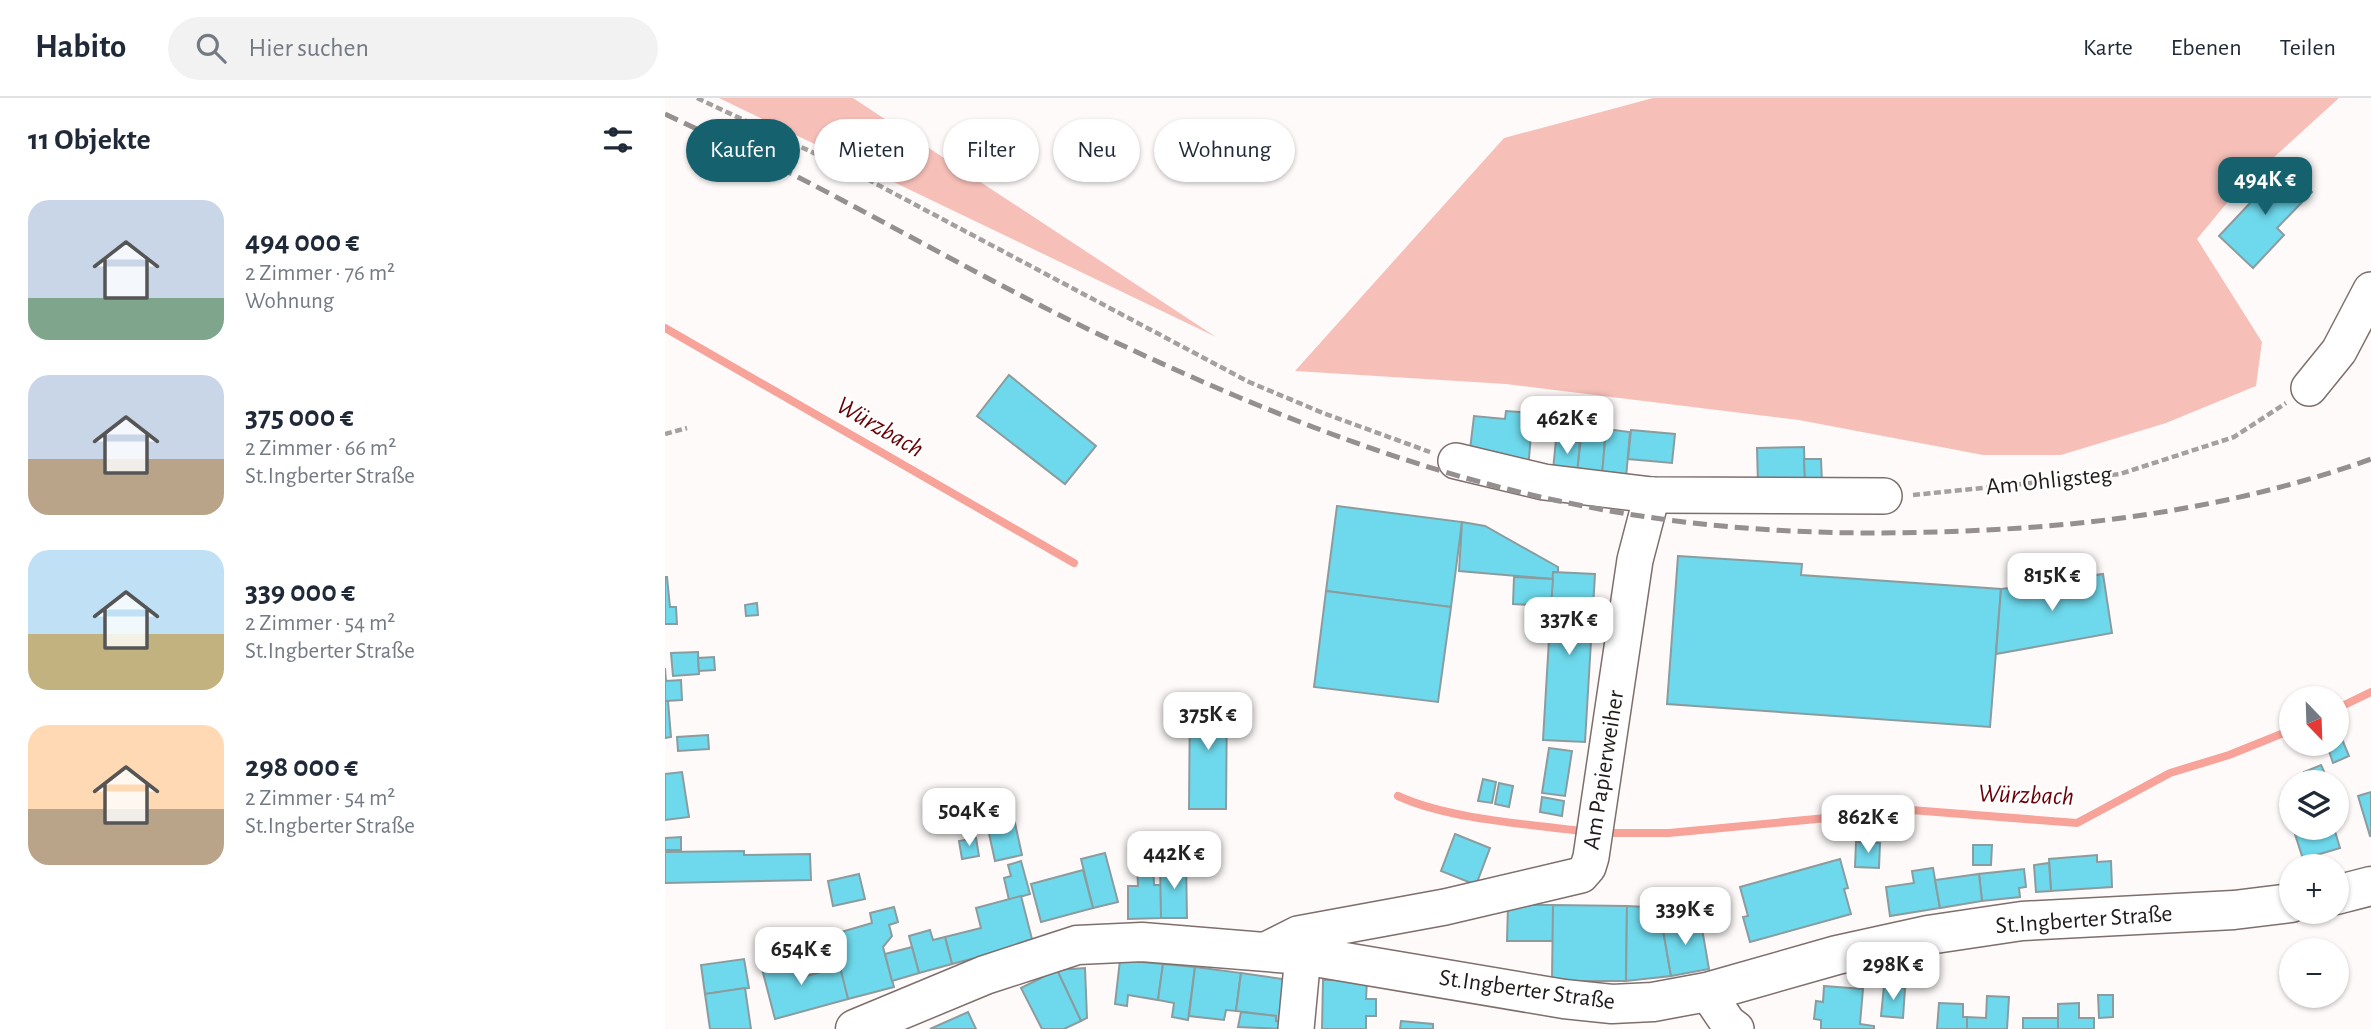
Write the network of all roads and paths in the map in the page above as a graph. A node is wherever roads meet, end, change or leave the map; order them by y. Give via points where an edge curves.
1 (697, 98) edge
2 (2371, 290) edge
3 (2309, 388) joint
4 (687, 428) dead end
5 (665, 434) edge
6 (1455, 461) joint
7 (1652, 495) junction
8 (1884, 496) joint
9 (2371, 886) edge
10 (2349, 892) edge
11 (2279, 904) edge
12 (1263, 951) junction
13 (1303, 955) junction
14 (1707, 992) junction
15 (855, 1029) edge
16 (1296, 1029) edge
17 (1736, 1029) edge

1 - 6 path via 850,170 1249,382
2 - 3 street via 2339,351
3 - 8 path, Am Ohligsteg via 2234,437 2120,474
4 - 5 path
6 - 7 street via 1544,482
7 - 8 street
7 - 12 street, Am Papierweiher via 1635,560 1588,867 1581,875 1445,907 1298,934
9 - 10 main road
11 - 14 main road, St.Ingberter Straße via 2022,921 1941,933 1837,955
12 - 13 main road, St.Ingberter Straße
12 - 15 main road, St.Ingberter Straße via 1142,942 1077,945 985,975
13 - 14 main road, St.Ingberter Straße via 1612,1004
13 - 16 street
14 - 17 street

